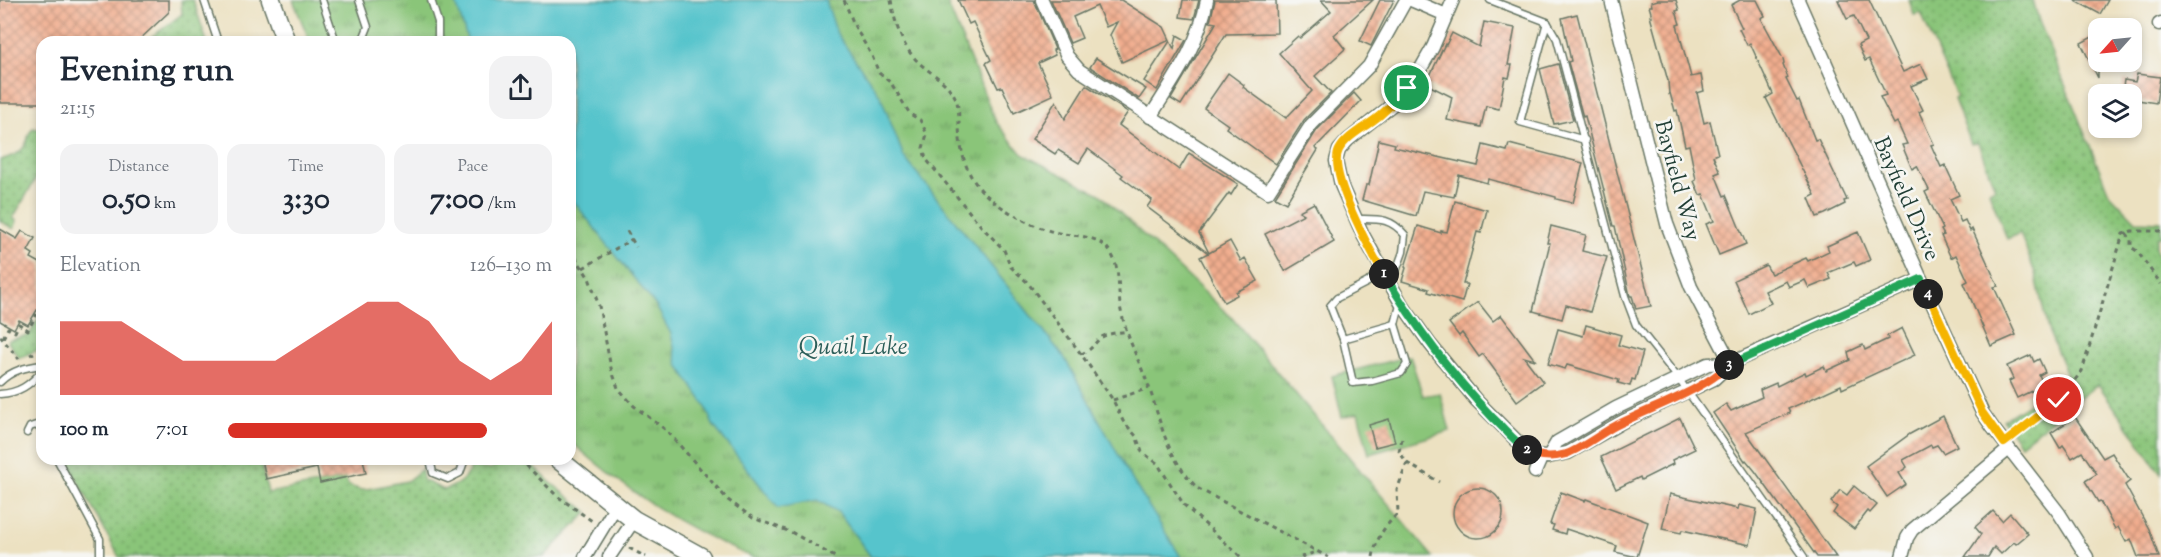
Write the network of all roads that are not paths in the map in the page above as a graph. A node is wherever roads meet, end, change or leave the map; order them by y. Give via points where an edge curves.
1 (204, 0) edge
2 (271, 0) edge
3 (322, 0) edge
4 (359, 0) edge
5 (431, 0) edge
6 (1042, 0) edge
7 (1207, 0) edge
8 (1406, 0) edge
9 (1411, 0) edge
10 (1454, 0) edge
11 (1490, 0) edge
12 (1611, 0) edge
13 (1798, 0) edge
14 (1446, 15) junction
15 (1547, 22) junction
16 (216, 36) edge
17 (284, 36) edge
18 (334, 36) edge
19 (364, 36) edge
20 (438, 36) edge
21 (1150, 117) junction
22 (1585, 140) junction
23 (1356, 219) junction
24 (1381, 269) junction
25 (1921, 279) junction
26 (1391, 286) junction
27 (1401, 303) junction
28 (1395, 324) junction
29 (1343, 339) junction
30 (1731, 363) junction
31 (36, 366) edge
32 (36, 378) edge
33 (1678, 378) junction
34 (0, 382) edge
35 (1687, 392) junction
36 (0, 394) edge
37 (36, 426) edge
38 (27, 433) dead end
39 (2006, 446) junction
40 (1545, 457) junction
41 (60, 465) edge
42 (431, 465) edge
43 (463, 465) edge
44 (565, 465) edge
45 (1535, 472) dead end
46 (616, 506) junction
47 (634, 520) junction
48 (100, 557) edge
49 (585, 557) edge
50 (609, 557) edge
51 (701, 557) edge
52 (1804, 557) edge
53 (1902, 557) edge
54 (2087, 557) edge

1 - 16 lane
2 - 17 street
3 - 18 lane
4 - 19 lane via 368,27
5 - 20 lane
6 - 21 street via 1072,63
7 - 21 street via 1197,38
8 - 21 street via 1370,66 1311,125 1268,192
9 - 14 street
10 - 14 street
11 - 15 lane
12 - 30 street, Bayfield Way via 1670,232 1691,287
13 - 25 street, Bayfield Drive
14 - 23 street via 1429,55 1407,88 1339,150 1337,173
15 - 22 lane via 1557,39
15 - 22 lane via 1520,122
22 - 33 lane via 1624,296 1636,326
23 - 24 street
23 - 26 lane via 1382,219 1396,225 1405,235
24 - 26 street
24 - 29 lane via 1330,306
25 - 30 street
25 - 39 street, Bayfield Drive via 1982,412
26 - 27 street
27 - 28 lane
27 - 40 street via 1476,400 1523,447
28 - 29 lane
28 - 29 lane via 1407,364 1401,373 1353,383
30 - 33 street via 1708,364
30 - 35 street via 1714,379
31 - 34 lane via 12,372
32 - 36 lane via 21,390
33 - 35 lane
33 - 40 street via 1557,442
35 - 40 street via 1568,453
35 - 52 lane
37 - 38 lane
39 - 53 street via 1912,530
39 - 54 street, Bayfield Drive via 2072,530
40 - 45 street
41 - 48 lane via 100,540
42 - 43 lane via 433,473 448,479 460,473
44 - 46 street
46 - 47 street
46 - 49 street
47 - 50 street
47 - 51 street

